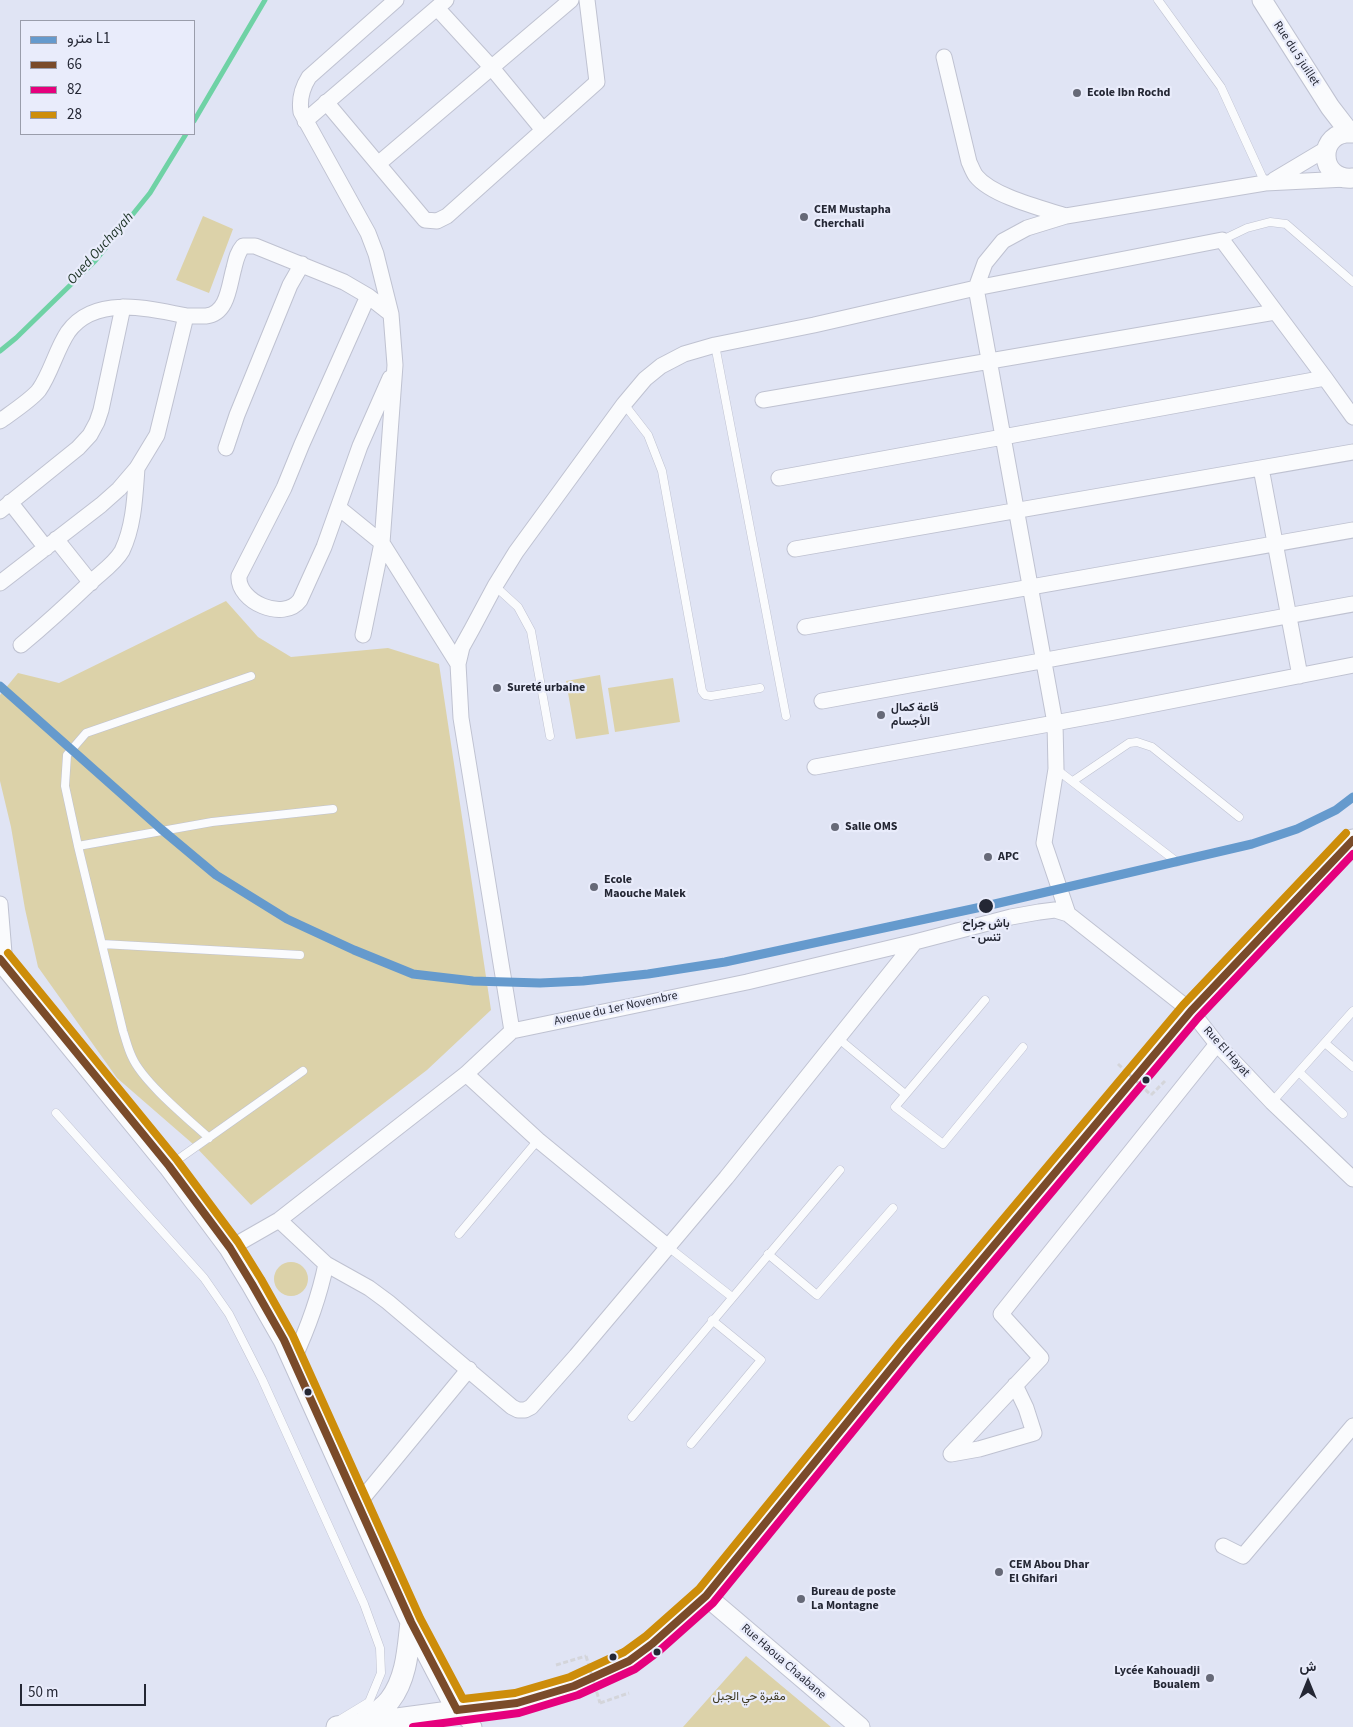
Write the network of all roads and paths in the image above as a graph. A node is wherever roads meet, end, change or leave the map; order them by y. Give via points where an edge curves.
1 (396, 0) edge
2 (570, 0) edge
3 (587, 0) edge
4 (1158, 0) edge
5 (1262, 0) edge
6 (441, 4) edge
7 (944, 57) dead end
8 (492, 68) junction
9 (326, 102) junction
10 (305, 120) junction
11 (543, 130) junction
12 (1344, 136) edge
13 (378, 164) junction
14 (1351, 179) edge
15 (1268, 182) junction
16 (1066, 216) junction
17 (1222, 240) junction
18 (302, 264) junction
19 (1353, 282) edge
20 (976, 288) junction
21 (368, 296) junction
22 (124, 307) junction
23 (1274, 312) junction
24 (391, 314) junction
25 (186, 316) junction
26 (715, 345) junction
27 (988, 360) junction
28 (395, 365) junction
29 (1325, 378) junction
30 (763, 400) dead end
31 (624, 404) junction
32 (1353, 417) edge
33 (0, 421) edge
34 (1002, 436) junction
35 (226, 448) dead end
36 (1353, 452) edge
37 (137, 468) junction
38 (1261, 468) junction
39 (779, 478) dead end
40 (5, 507) edge
41 (339, 508) junction
42 (1016, 510) junction
43 (1353, 530) edge
44 (382, 543) junction
45 (51, 544) junction
46 (1275, 544) junction
47 (795, 550) dead end
48 (0, 583) edge
49 (91, 583) junction
50 (495, 586) junction
51 (1031, 586) junction
52 (1353, 604) edge
53 (1288, 616) junction
54 (805, 627) dead end
55 (363, 635) dead end
56 (21, 645) dead end
57 (1044, 661) junction
58 (458, 664) junction
59 (1353, 665) edge
60 (251, 676) dead end
61 (1300, 676) junction
62 (760, 688) dead end
63 (822, 701) dead end
64 (786, 716) dead end
65 (1055, 723) junction
66 (550, 736) dead end
67 (814, 767) dead end
68 (1056, 769) junction
69 (1073, 782) junction
70 (333, 809) dead end
71 (1239, 816) dead end
72 (1353, 840) edge
73 (78, 846) junction
74 (1176, 862) dead end
75 (0, 904) edge
76 (1068, 914) junction
77 (915, 942) junction
78 (102, 944) junction
79 (300, 955) dead end
80 (2, 962) edge
81 (985, 1000) dead end
82 (1191, 1012) junction
83 (1353, 1012) edge
84 (512, 1031) junction
85 (839, 1039) junction
86 (1325, 1043) junction
87 (1217, 1044) junction
88 (1023, 1047) dead end
89 (1118, 1064) dead end
90 (1353, 1067) edge
91 (302, 1071) dead end
92 (1299, 1072) junction
93 (466, 1074) junction
94 (1169, 1078) dead end
95 (905, 1094) junction
96 (1272, 1102) junction
97 (56, 1113) dead end
98 (1343, 1114) dead end
99 (209, 1138) junction
100 (538, 1140) junction
101 (169, 1166) junction
102 (840, 1170) dead end
103 (1353, 1179) edge
104 (893, 1208) dead end
105 (279, 1220) junction
106 (459, 1234) dead end
107 (668, 1246) junction
108 (230, 1248) junction
109 (768, 1254) junction
110 (326, 1264) junction
111 (732, 1297) junction
112 (712, 1320) junction
113 (293, 1360) junction
114 (469, 1369) junction
115 (1015, 1385) junction
116 (632, 1417) dead end
117 (1353, 1426) edge
118 (690, 1444) dead end
119 (357, 1505) junction
120 (1224, 1546) dead end
121 (706, 1596) junction
122 (411, 1622) junction
123 (556, 1665) dead end
124 (629, 1693) dead end
125 (457, 1710) junction
126 (362, 1723) junction
127 (329, 1727) edge
128 (336, 1727) edge
129 (474, 1727) edge
130 (860, 1727) edge

1 - 10 street via 309,77 302,88 300,105
2 - 8 street
3 - 11 street via 597,82
4 - 15 lane via 1222,87
5 - 12 street, Rue du 5 juillet via 1330,107
6 - 8 street
6 - 9 street
7 - 16 street via 969,162 976,176 991,189
8 - 11 street
8 - 13 street
9 - 10 street
9 - 13 street
10 - 24 street via 368,233
11 - 13 street via 447,216 437,221 425,220
12 - 14 street via 1326,157 1332,172
12 - 15 street
14 - 15 street
15 - 16 street
16 - 20 street via 1026,228 1003,241 986,263
17 - 19 lane via 1270,222 1286,224
17 - 20 street
17 - 23 street
18 - 21 street
18 - 25 street via 255,246 243,246 238,253 223,306 208,316
18 - 35 street via 290,285
20 - 26 street
20 - 27 street
21 - 24 street
21 - 41 street via 284,488 239,576 245,594 262,605 279,610 296,606 309,583
22 - 25 street
22 - 33 street via 105,308 74,325 38,390
22 - 40 street via 101,410 90,435
23 - 27 street
23 - 29 street
24 - 28 street
25 - 37 street via 157,435
26 - 31 street via 684,354 661,366
26 - 64 lane
27 - 30 street
27 - 34 street
28 - 41 street via 360,446
28 - 44 street
29 - 32 street
29 - 34 street
31 - 50 street via 516,552
31 - 62 lane via 648,435 662,471 702,691 711,696
34 - 39 street
34 - 42 street
36 - 38 street
37 - 45 street via 101,505
37 - 49 street via 127,538 113,563
38 - 42 street
38 - 46 street
40 - 45 street
41 - 44 street
42 - 47 street
42 - 51 street
43 - 46 street
44 - 55 street
44 - 58 street
45 - 48 street
45 - 49 street
46 - 51 street
46 - 53 street
49 - 56 street
50 - 58 street via 462,647
50 - 66 lane via 518,607 531,631
51 - 54 street
51 - 57 street
52 - 53 street
53 - 57 street
53 - 61 street
57 - 63 street
57 - 65 street
58 - 84 street via 461,718
59 - 61 street
60 - 73 lane via 86,733 67,755 65,786
61 - 65 street
65 - 67 street
65 - 68 street
68 - 69 lane
68 - 76 street via 1044,843
69 - 71 lane via 1129,743 1137,742 1152,747
69 - 74 lane
70 - 73 lane via 212,822
72 - 82 main road
73 - 78 lane
75 - 80 street
76 - 77 street, Avenue du 1er Novembre via 1055,910 1038,912
76 - 82 street, Rue El Hayat
77 - 84 street, Avenue du 1er Novembre via 747,982
77 - 85 street
78 - 79 lane
78 - 99 lane via 132,1058 152,1084
80 - 101 main road
81 - 95 lane
82 - 87 street, Rue El Hayat
82 - 121 main road via 907,1349
83 - 86 lane
84 - 93 street
85 - 95 lane
85 - 107 street
86 - 90 lane
86 - 92 lane
87 - 96 street, Rue El Hayat
87 - 115 street via 1001,1314 1042,1358
88 - 95 lane via 943,1144 895,1107
89 - 94 path, bridge via 1151,1094
91 - 99 lane
92 - 96 lane
92 - 98 lane
93 - 100 street
93 - 105 street
96 - 103 street, Rue El Hayat
97 - 127 lane via 204,1278 229,1314 364,1604 380,1648 381,1673 369,1702
99 - 101 lane
100 - 106 lane
100 - 107 street
101 - 108 main road
102 - 109 lane
104 - 109 lane via 817,1294
105 - 108 street
105 - 110 street
107 - 111 lane
107 - 114 street via 531,1407 518,1410 512,1407
108 - 113 main road
109 - 111 lane
110 - 113 street via 313,1316
110 - 114 street via 369,1288
111 - 112 lane
112 - 116 lane
112 - 118 lane via 761,1360
113 - 119 main road
114 - 119 street
115 - 115 street via 1002,1398 951,1454 1034,1433
117 - 120 street via 1243,1556
119 - 122 main road
121 - 125 main road via 629,1661 574,1686 517,1703
121 - 130 street, Rue Haoua Chaabane
122 - 125 main road
122 - 126 main road via 405,1667 396,1690 381,1710
123 - 124 path, bridge via 586,1656 600,1703
125 - 126 main road
125 - 129 street
126 - 128 main road

